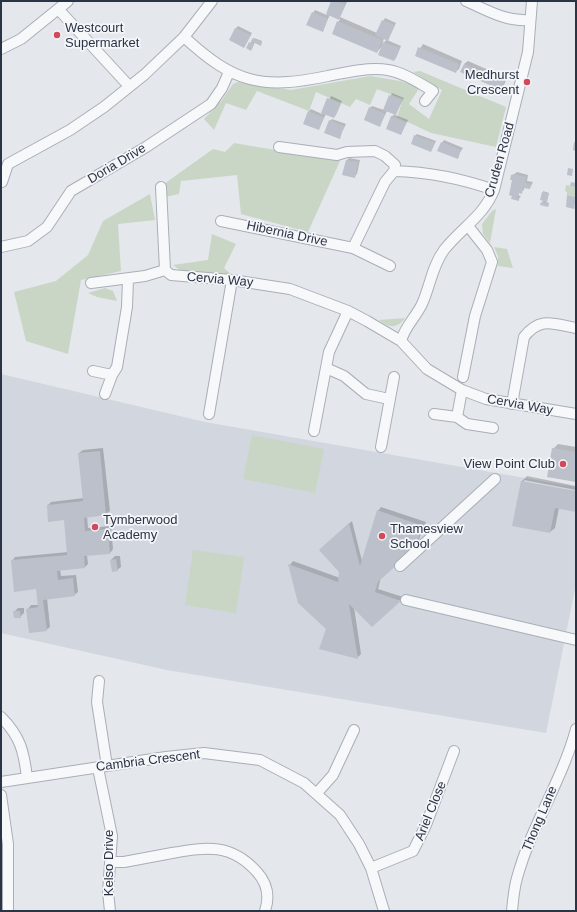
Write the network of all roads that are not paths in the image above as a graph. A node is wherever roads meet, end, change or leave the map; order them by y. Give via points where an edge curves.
1 (68, 1) edge
2 (212, 1) edge
3 (466, 1) edge
4 (532, 1) edge
5 (59, 10) junction
6 (530, 20) junction
7 (184, 37) junction
8 (1, 50) edge
9 (229, 72) junction
10 (129, 86) junction
11 (426, 101) dead end
12 (279, 147) dead end
13 (394, 171) junction
14 (2, 182) edge
15 (161, 187) dead end
16 (494, 190) junction
17 (221, 221) dead end
18 (468, 226) junction
19 (1, 247) edge
20 (353, 248) junction
21 (390, 266) dead end
22 (165, 270) junction
23 (128, 278) junction
24 (232, 280) junction
25 (91, 284) dead end
26 (348, 311) junction
27 (576, 328) edge
28 (401, 341) junction
29 (326, 368) junction
30 (93, 371) dead end
31 (112, 375) junction
32 (394, 377) dead end
33 (463, 377) dead end
34 (462, 390) junction
35 (105, 394) dead end
36 (389, 399) junction
37 (512, 404) junction
38 (209, 414) dead end
39 (434, 414) dead end
40 (576, 414) edge
41 (457, 416) junction
42 (493, 428) dead end
43 (314, 431) dead end
44 (381, 447) dead end
45 (495, 479) dead end
46 (400, 566) dead end
47 (406, 600) dead end
48 (576, 640) edge
49 (99, 681) dead end
50 (1, 716) edge
51 (576, 729) edge
52 (354, 730) dead end
53 (454, 751) dead end
54 (102, 767) junction
55 (27, 778) junction
56 (1, 782) edge
57 (317, 793) junction
58 (1, 795) edge
59 (111, 862) junction
60 (371, 868) junction
61 (5, 905) edge
62 (110, 911) edge
63 (265, 911) edge
64 (384, 911) edge
65 (512, 911) edge

1 - 5 street
2 - 7 street
3 - 6 street via 507,19
4 - 6 street, Cruden Road
5 - 8 street via 21,39
5 - 10 street
6 - 16 street, Cruden Road via 528,52
7 - 9 street via 208,59
7 - 10 street
9 - 11 street via 252,80 278,84 369,69 388,70 433,90
9 - 19 street, Doria Drive via 211,104 146,147 71,191 48,226 28,241
10 - 14 street via 70,130 8,164
12 - 13 street via 337,155 374,151 395,165
13 - 16 street via 472,183
13 - 20 street via 385,182
15 - 22 street
16 - 18 street, Cruden Road via 485,208
17 - 20 street, Hibernia Drive
18 - 28 street, Cruden Road via 438,259 422,304 404,330
18 - 33 street via 487,250 492,262 475,316
20 - 21 street, Hibernia Drive
22 - 23 street
22 - 24 street, Cervia Way via 171,276
23 - 25 street
23 - 31 street via 125,320 117,367
24 - 26 street, Cervia Way via 290,289
24 - 38 street
26 - 28 street, Cervia Way
26 - 29 street via 331,346
27 - 37 street via 543,322 535,325 524,337
28 - 34 street, Cervia Way via 427,369
29 - 36 street via 344,376 366,394
29 - 43 street
30 - 31 street
31 - 35 street
32 - 36 street
34 - 37 street, Cervia Way via 486,399
34 - 41 street
36 - 44 street
37 - 40 street, Cervia Way
39 - 41 street
41 - 42 street via 467,424
45 - 46 street
47 - 48 street
49 - 54 street, Kelso Drive via 97,702
50 - 55 street via 19,740 25,756
51 - 65 street, Thong Lane via 516,879
52 - 57 street via 333,775
53 - 60 street, Ariel Close via 426,825 413,851
54 - 55 street, Cambria Crescent
54 - 57 street, Cambria Crescent via 204,753 260,760 304,783
54 - 59 street, Kelso Drive via 112,836
55 - 56 street, Cambria Crescent
57 - 60 street, Cambria Crescent via 340,814
58 - 61 street via 8,844
59 - 62 street, Kelso Drive via 108,892
59 - 63 street via 208,848 228,851 242,858 265,883 268,896
60 - 64 street, Cambria Crescent

